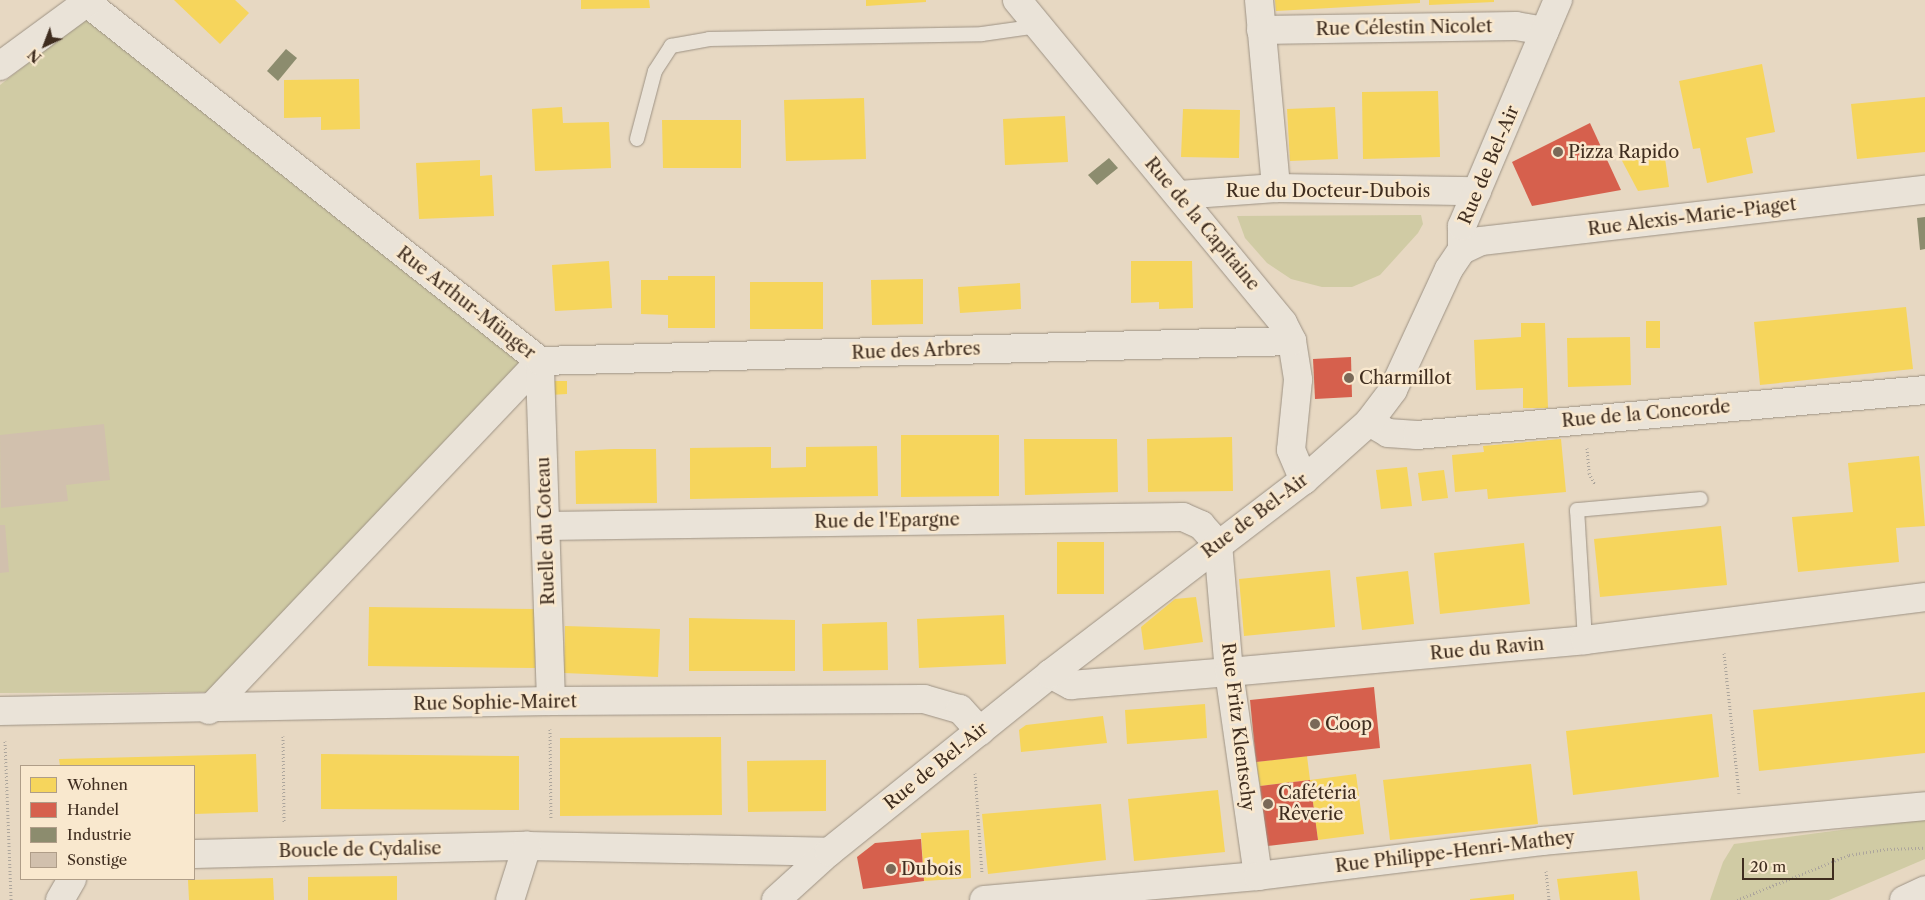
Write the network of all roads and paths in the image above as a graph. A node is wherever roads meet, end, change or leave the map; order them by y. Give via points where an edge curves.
1 (1017, 0) edge
2 (1259, 0) edge
3 (1558, 0) edge
4 (88, 1) edge
5 (1038, 26) junction
6 (1262, 30) junction
7 (1545, 31) junction
8 (0, 66) edge
9 (637, 138) dead end
10 (1276, 188) junction
11 (1925, 190) edge
12 (1478, 191) junction
13 (1179, 195) junction
14 (1462, 250) junction
15 (1292, 341) junction
16 (540, 361) junction
17 (1925, 390) edge
18 (1369, 422) junction
19 (1588, 452) dead end
20 (1304, 480) junction
21 (1598, 493) dead end
22 (1701, 499) dead end
23 (546, 526) junction
24 (1218, 544) junction
25 (1925, 597) edge
26 (1585, 640) junction
27 (1723, 648) dead end
28 (1229, 672) junction
29 (1050, 674) junction
30 (551, 701) junction
31 (209, 710) junction
32 (2, 711) edge
33 (980, 731) junction
34 (549, 748) dead end
35 (284, 761) dead end
36 (974, 767) dead end
37 (1739, 797) dead end
38 (1925, 806) edge
39 (539, 846) junction
40 (1925, 848) edge
41 (284, 852) junction
42 (829, 852) junction
43 (195, 854) edge
44 (1258, 876) junction
45 (71, 880) edge
46 (1925, 890) edge
47 (780, 899) edge
48 (11, 900) edge
49 (60, 900) edge
50 (510, 900) edge
51 (984, 900) edge
52 (1233, 900) edge
53 (1737, 900) edge
54 (1904, 900) edge

1 - 5 street, Rue de la Capitaine
2 - 6 street
3 - 7 street, Rue de Bel-Air
4 - 8 street
4 - 16 street, Rue Arthur-Münger
5 - 9 lane via 982,34 708,38 671,46 655,71
5 - 13 street, Rue de la Capitaine
6 - 7 street, Rue Célestin Nicolet via 1516,26
6 - 10 street
7 - 12 street, Rue de Bel-Air
10 - 12 street, Rue du Docteur-Dubois
10 - 13 street, Rue du Docteur-Dubois
11 - 14 street, Rue Alexis-Marie-Piaget via 1481,241
12 - 14 street, Rue de Bel-Air via 1462,226
13 - 15 street, Rue de la Capitaine via 1273,310
14 - 18 street, Rue de Bel-Air via 1448,269 1393,390
15 - 16 street, Rue des Arbres
15 - 20 street, Rue de la Capitaine via 1298,380 1291,450
16 - 23 street, Ruelle du Coteau
16 - 31 street, Rue Arthur-Münger
17 - 18 street, Rue de la Concorde via 1417,435 1388,433
18 - 20 street, Rue de Bel-Air
19 - 21 path via 1589,473
20 - 24 street, Rue de Bel-Air
22 - 26 lane via 1577,510
23 - 24 street, Rue de l'Epargne via 1183,517 1201,525
23 - 30 street, Ruelle du Coteau
24 - 28 street, Rue Fritz Klentschy
24 - 29 street, Rue de Bel-Air
25 - 26 street, Rue du Ravin
26 - 28 street, Rue du Ravin
27 - 37 path
28 - 29 street, Rue du Ravin via 1071,685
28 - 44 street, Rue Fritz Klentschy
29 - 33 street, Rue de Bel-Air
30 - 31 street, Rue Sophie-Mairet
30 - 33 street, Rue Sophie-Mairet via 924,699 960,709
31 - 32 street, Rue Sophie-Mairet
32 - 48 path
33 - 42 street, Rue de Bel-Air
34 - 39 path
35 - 41 path
36 - 51 path
38 - 44 street, Rue Philippe-Henri-Mathey via 1542,841
39 - 41 street, Boucle de Cydalise
39 - 42 street, Boucle de Cydalise
39 - 50 street
40 - 53 path via 1888,848 1849,855
41 - 43 street, Boucle de Cydalise
42 - 47 street, Rue de Bel-Air
44 - 51 street, Rue Philippe-Henri-Mathey
44 - 52 street
45 - 49 street
46 - 54 street

